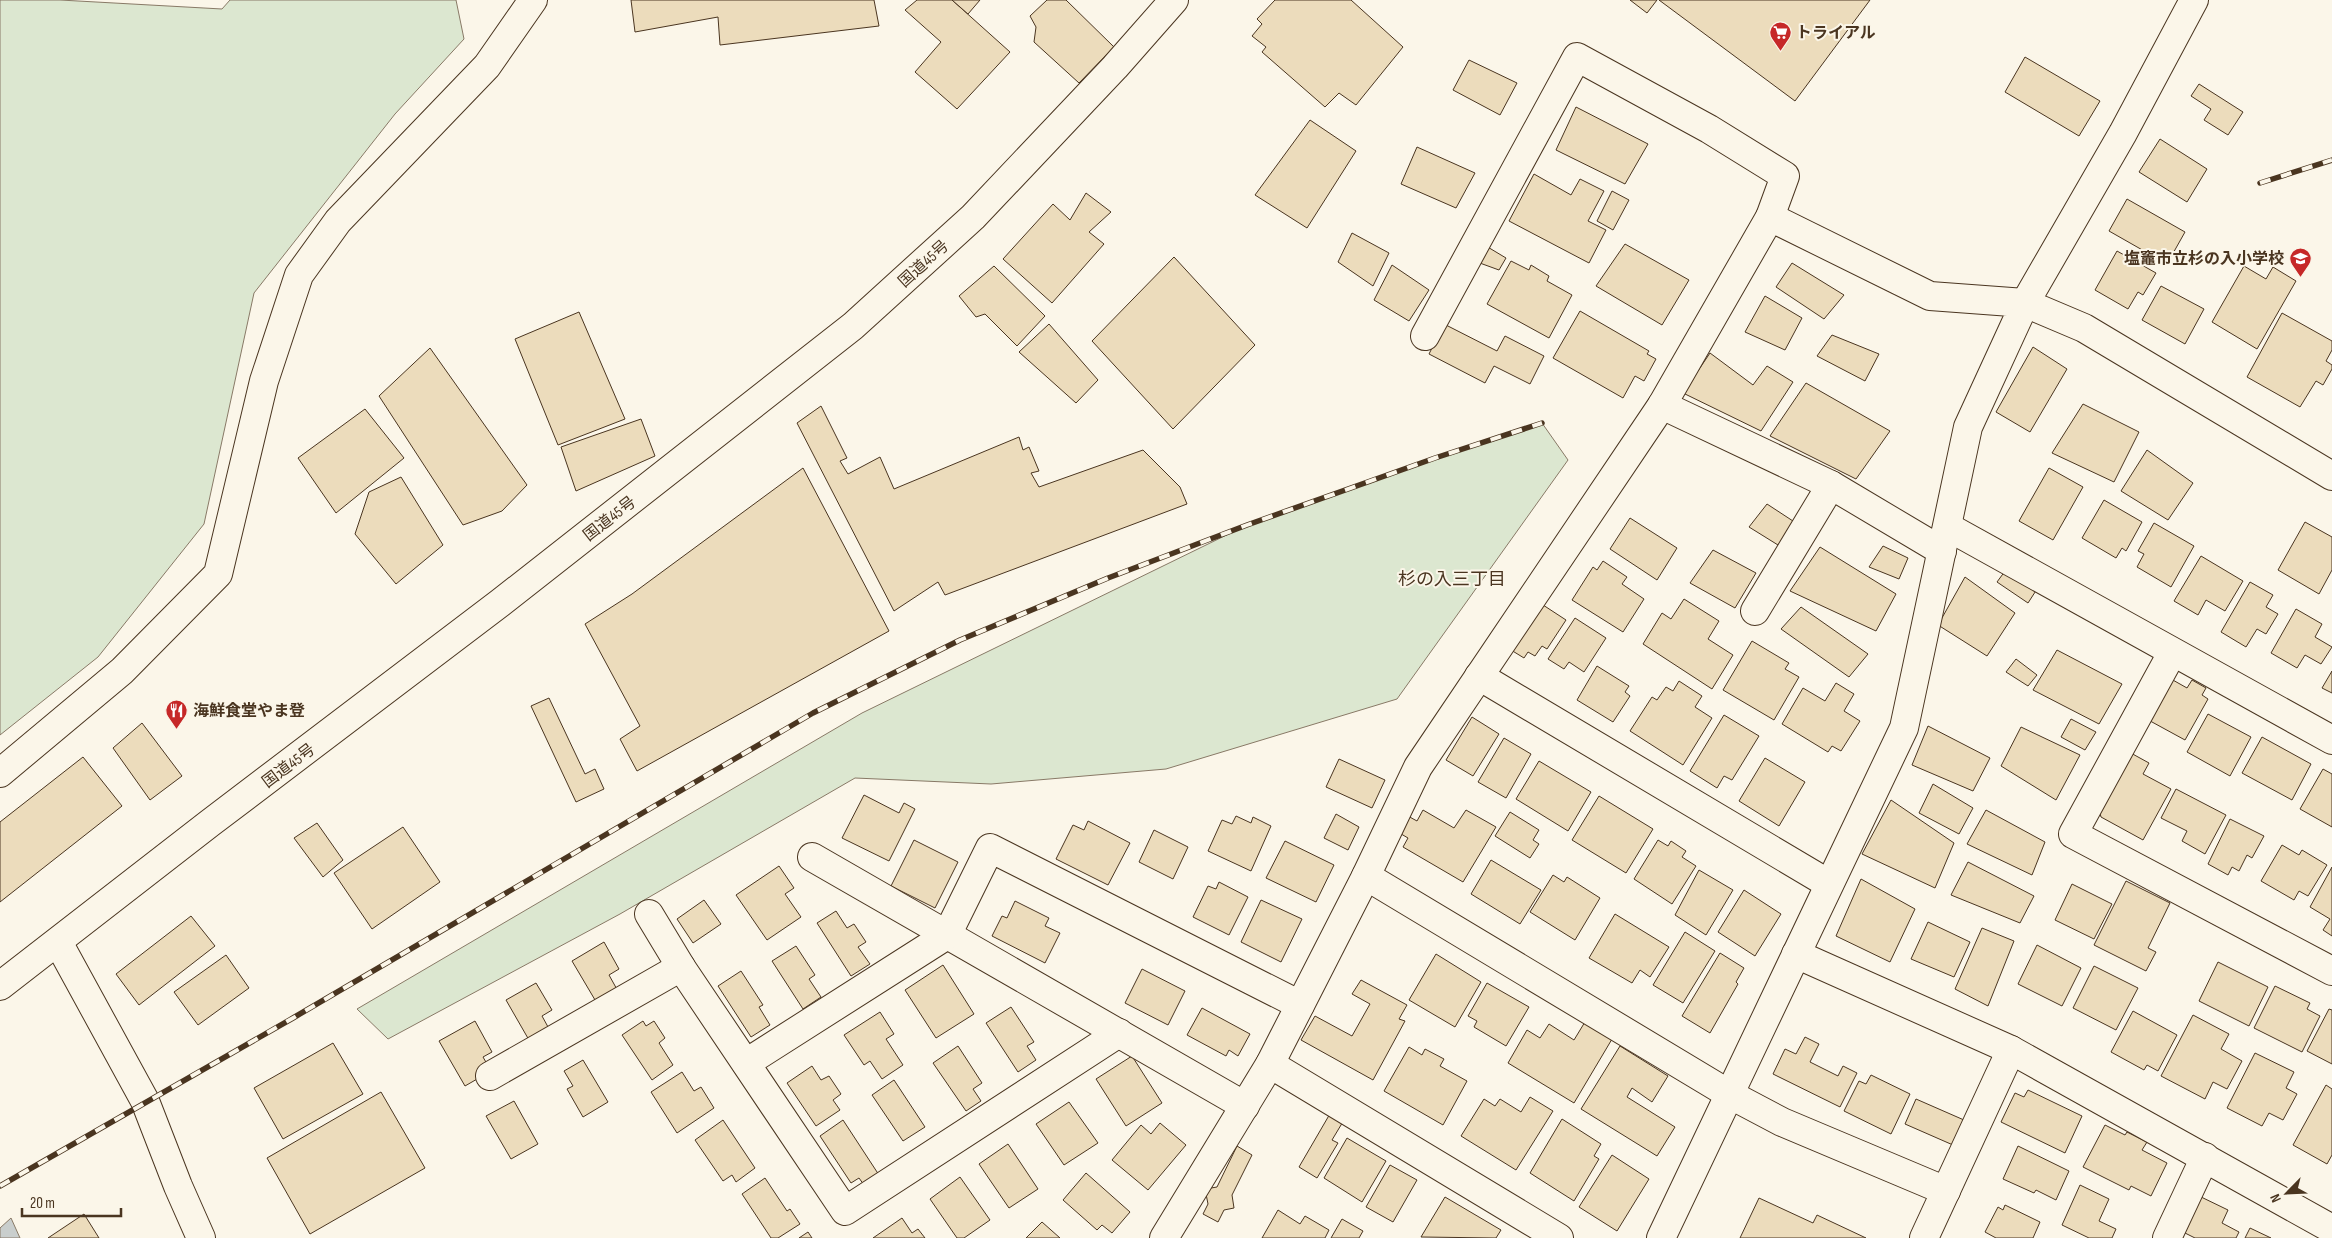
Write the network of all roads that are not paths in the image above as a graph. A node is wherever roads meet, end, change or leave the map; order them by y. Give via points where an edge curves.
1 (533, 0) edge
2 (1174, 0) edge
3 (2194, 0) edge
4 (1770, 217) junction
5 (2025, 303) junction
6 (1425, 336) dead end
7 (1662, 405) junction
8 (2332, 476) edge
9 (1831, 485) junction
10 (1945, 539) junction
11 (1755, 611) dead end
12 (2172, 653) junction
13 (1479, 676) junction
14 (2332, 740) edge
15 (0, 773) edge
16 (812, 857) dead end
17 (1366, 876) junction
18 (1829, 884) junction
19 (649, 914) dead end
20 (947, 935) junction
21 (58, 942) junction
22 (1796, 954) junction
23 (681, 967) junction
24 (2332, 971) edge
25 (0, 986) edge
26 (1300, 1005) junction
27 (1119, 1034) junction
28 (2011, 1050) junction
29 (746, 1063) junction
30 (1270, 1064) junction
31 (490, 1076) dead end
32 (1729, 1094) junction
33 (1245, 1106) junction
34 (2205, 1157) junction
35 (1946, 1191) junction
36 (2332, 1229) edge
37 (1169, 1236) edge
38 (201, 1238) edge
39 (1559, 1238) edge
40 (1661, 1238) edge
41 (1924, 1238) edge
42 (2167, 1238) edge

1 - 15 main road via 487,66 338,221 299,275 264,381 218,574 122,671
2 - 21 main road, 国道45号 via 974,217 854,326
3 - 5 main road
4 - 5 main road via 1930,296
4 - 6 main road via 1785,176 1708,129 1577,57
4 - 7 main road
5 - 8 main road via 2084,328
5 - 10 main road via 1968,427
7 - 9 main road
7 - 13 main road
9 - 10 main road
9 - 11 main road
10 - 12 main road
10 - 18 main road via 1904,728
12 - 14 main road
12 - 24 main road via 2074,834
13 - 17 main road via 1418,766
13 - 18 main road
16 - 20 main road
17 - 26 main road
17 - 32 main road
18 - 22 main road
19 - 23 main road
20 - 26 main road via 990,848
20 - 27 main road
20 - 29 main road
21 - 25 main road, 国道45号
21 - 38 main road via 145,1101
22 - 28 main road
22 - 32 main road
23 - 29 main road
23 - 31 main road
26 - 30 main road
27 - 29 main road via 845,1211
27 - 33 main road
28 - 34 main road
28 - 35 main road
30 - 33 main road
30 - 39 main road
32 - 35 main road via 1782,1122
32 - 40 main road
33 - 37 main road
34 - 36 main road
34 - 42 main road
35 - 41 main road

